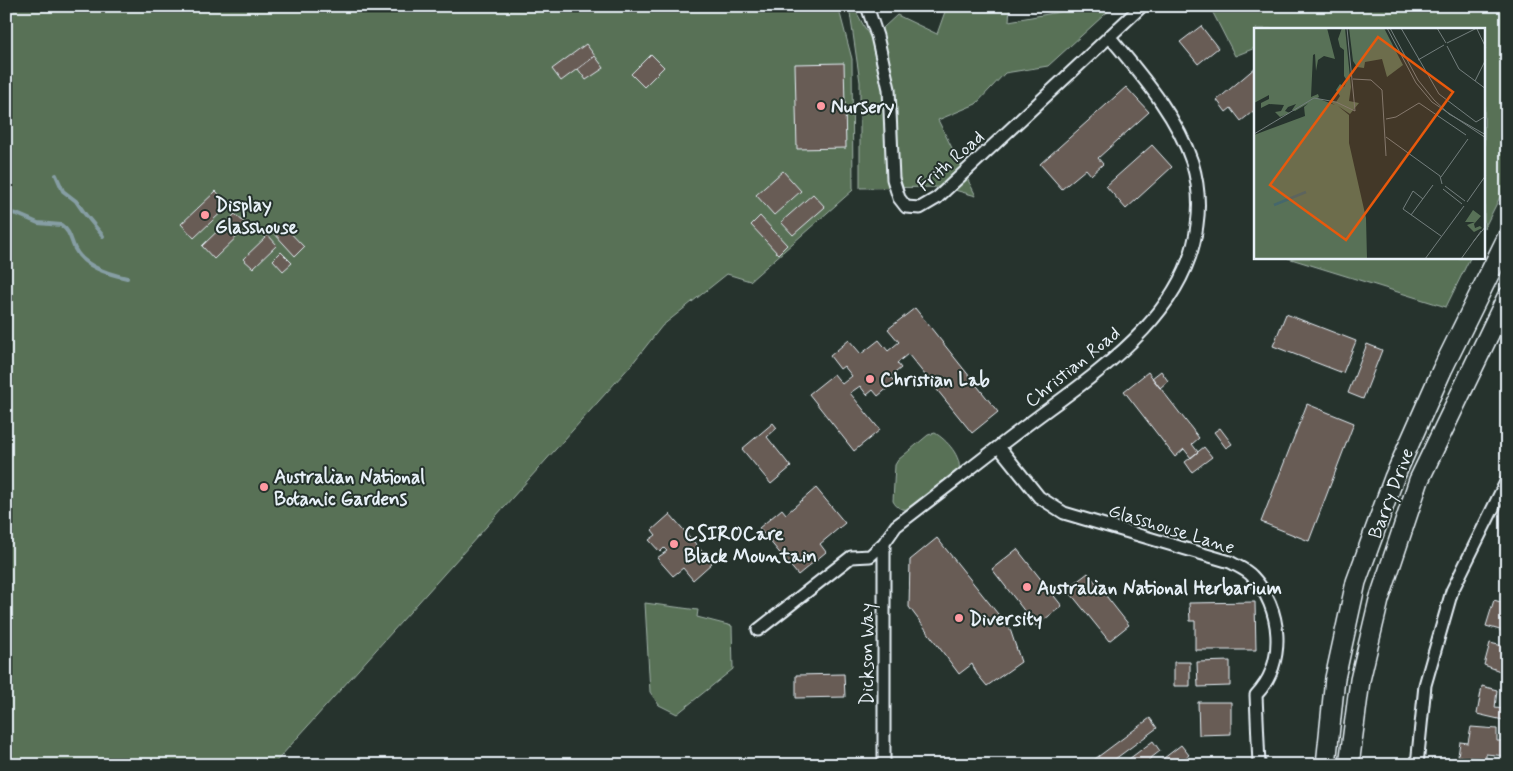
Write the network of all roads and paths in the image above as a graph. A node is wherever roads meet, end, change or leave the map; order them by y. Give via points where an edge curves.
1 (867, 6) edge
2 (1142, 6) edge
3 (1109, 36) junction
4 (1507, 238) edge
5 (1507, 297) edge
6 (999, 447) junction
7 (1507, 480) edge
8 (884, 543) junction
9 (758, 630) dead end
10 (884, 765) edge
11 (1259, 765) edge
12 (1326, 765) edge
13 (1349, 765) edge
14 (1417, 765) edge

1 - 3 street, Frith Road via 878,36 889,89 893,179 899,198 906,207 920,208 937,198
2 - 3 street, Frith Road
3 - 6 street, Christian Road via 1152,90 1183,139 1198,188 1196,240 1177,288 1143,330 1120,353
4 - 12 main road, Barry Drive via 1442,370 1394,478 1356,582 1335,678
5 - 13 main road, Barry Drive via 1419,480 1379,600 1360,680
6 - 8 street, Christian Road via 896,526
6 - 11 street, Glasshouse Lane via 1039,497 1064,513 1230,562 1256,580 1274,613 1277,643 1271,673 1256,695
7 - 14 street via 1452,591 1425,685
8 - 9 street, Christian Road via 870,556 851,557
8 - 10 street, Dickson Way

